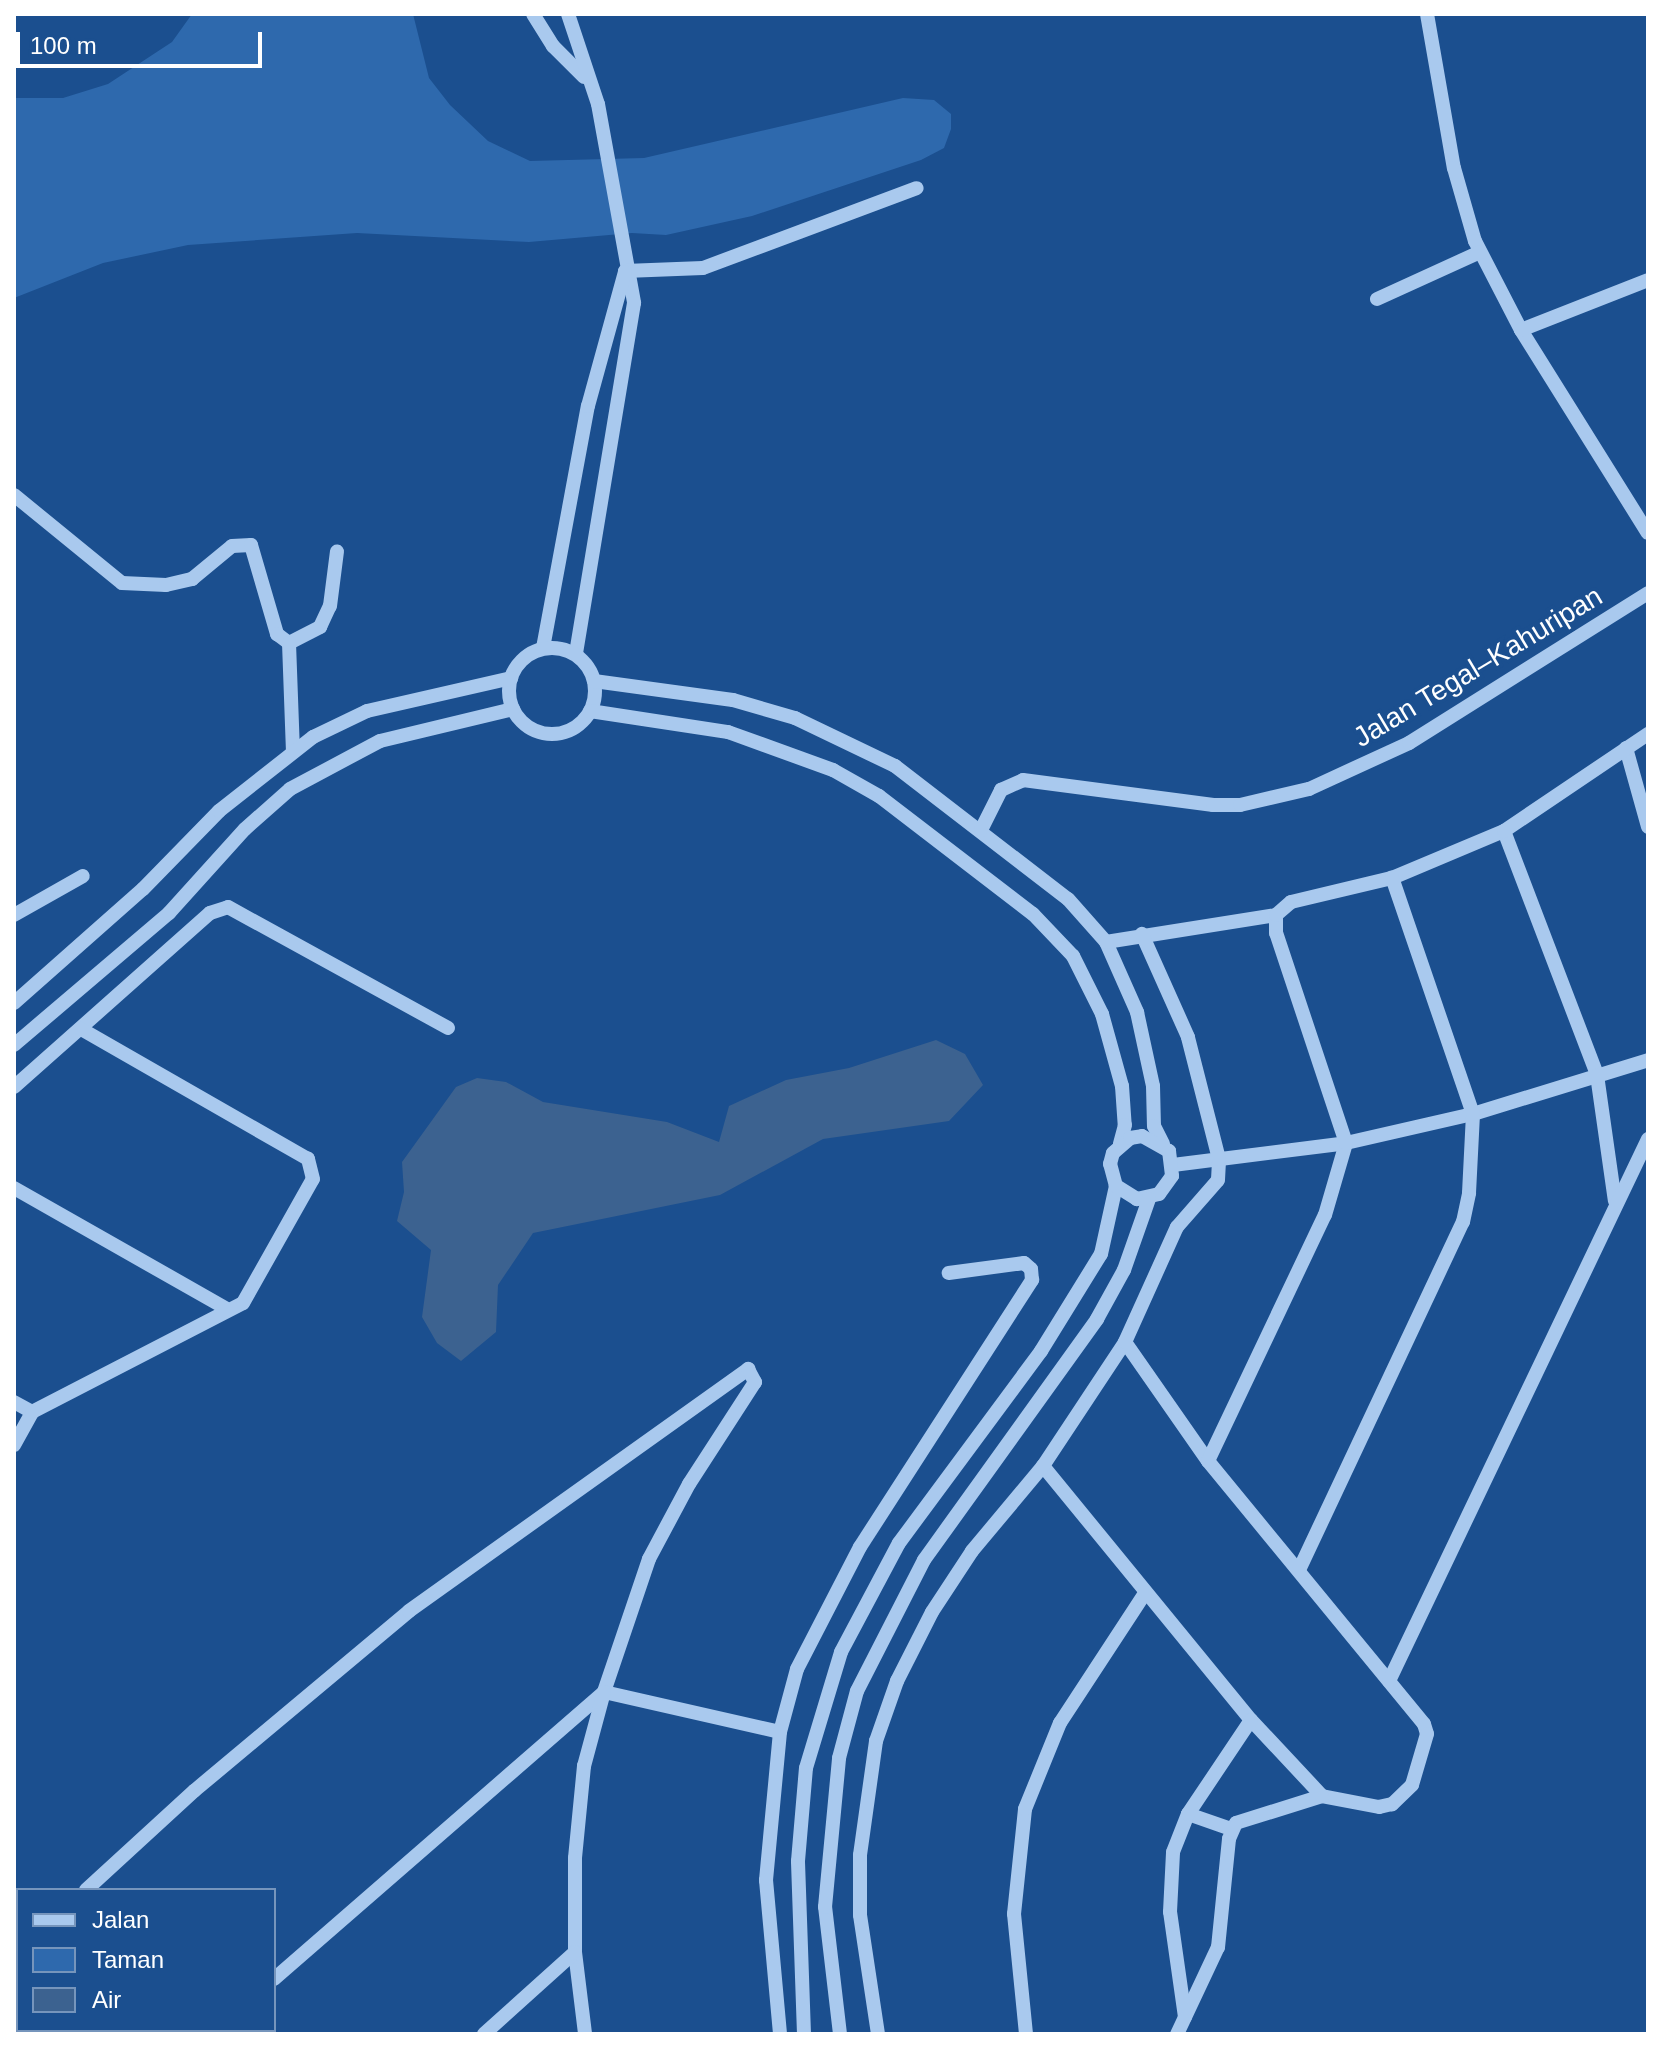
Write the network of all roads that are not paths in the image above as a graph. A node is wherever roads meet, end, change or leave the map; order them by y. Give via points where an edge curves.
1 (533, 14) edge
2 (568, 14) edge
3 (1427, 14) edge
4 (587, 80) junction
5 (917, 188) dead end
6 (1480, 252) junction
7 (625, 271) junction
8 (1648, 280) edge
9 (1377, 299) dead end
10 (1521, 330) junction
11 (14, 495) edge
12 (1648, 533) edge
13 (337, 551) dead end
14 (1648, 593) edge
15 (289, 643) junction
16 (543, 648) junction
17 (576, 654) junction
18 (511, 678) junction
19 (594, 681) junction
20 (513, 709) junction
21 (590, 711) junction
22 (1648, 734) edge
23 (1626, 748) junction
24 (293, 752) junction
25 (1648, 827) edge
26 (981, 830) junction
27 (1504, 831) junction
28 (83, 876) dead end
29 (1392, 878) junction
30 (14, 915) edge
31 (1276, 915) junction
32 (1142, 934) junction
33 (1106, 942) junction
34 (14, 1003) edge
35 (448, 1028) dead end
36 (81, 1029) junction
37 (14, 1045) edge
38 (1648, 1060) edge
39 (1597, 1075) junction
40 (14, 1087) edge
41 (1473, 1114) junction
42 (1648, 1139) edge
43 (1346, 1143) junction
44 (1120, 1144) junction
45 (1164, 1145) junction
46 (1219, 1159) junction
47 (1173, 1165) junction
48 (1116, 1186) junction
49 (14, 1188) edge
50 (1149, 1199) junction
51 (1615, 1201) junction
52 (949, 1273) dead end
53 (225, 1308) junction
54 (1125, 1342) junction
55 (14, 1402) edge
56 (32, 1412) junction
57 (14, 1445) edge
58 (1208, 1461) junction
59 (1043, 1466) junction
60 (1299, 1570) junction
61 (1145, 1593) junction
62 (1389, 1681) junction
63 (604, 1692) junction
64 (1251, 1720) junction
65 (780, 1732) junction
66 (1322, 1796) junction
67 (1188, 1814) junction
68 (1231, 1829) junction
69 (88, 1888) edge
70 (575, 1952) junction
71 (276, 1977) edge
72 (1185, 2017) junction
73 (484, 2034) edge
74 (585, 2034) edge
75 (780, 2034) edge
76 (804, 2034) edge
77 (840, 2034) edge
78 (878, 2034) edge
79 (1026, 2034) edge
80 (1177, 2034) edge

1 - 4 street via 553,46
2 - 4 street
3 - 6 street via 1462,207
4 - 7 street via 604,130
5 - 7 street via 703,268
6 - 9 street
6 - 10 street
7 - 16 street via 588,406
7 - 17 street via 634,303
8 - 10 street
10 - 12 street
11 - 15 street via 122,583 166,585 192,579 232,546 251,545 277,634
13 - 15 street via 330,606 320,627
14 - 26 street, Jalan Tegal–Kahuripan via 1409,743 1309,789 1240,805 1213,805 1023,780 1001,790
15 - 24 street
16 - 17 street
16 - 18 street via 523,659
17 - 19 street
18 - 20 street
18 - 24 street via 367,711
19 - 21 street
19 - 26 street via 733,700 795,718 895,766
20 - 21 street via 538,732 558,734 576,726
20 - 37 street via 380,741 290,789 245,829 169,913
21 - 44 street via 728,732 833,770 879,796 1033,914 1073,956 1102,1014 1122,1086 1125,1125
22 - 23 street
23 - 25 street
23 - 27 street
24 - 34 street via 219,811 143,889
26 - 33 street via 1068,899
27 - 29 street
27 - 39 street
28 - 30 street
29 - 31 street via 1291,902
29 - 41 street
31 - 32 street
31 - 43 street via 1276,933
32 - 33 street
32 - 46 street via 1188,1037
33 - 45 street via 1137,1012 1153,1086 1154,1126
35 - 36 street via 228,907 210,913
36 - 40 street
36 - 53 street via 312,1164 313,1179 254,1287 243,1303
38 - 39 street
39 - 41 street
39 - 51 street
41 - 43 street
41 - 60 street via 1463,1222
42 - 51 street
43 - 46 street
43 - 58 street via 1325,1215
44 - 45 street via 1142,1136
44 - 48 street via 1110,1164
45 - 47 street
46 - 47 street
46 - 54 street via 1218,1180 1177,1227
47 - 50 street via 1168,1186
48 - 50 street via 1125,1195
48 - 76 street via 1101,1254 1041,1351 899,1543 841,1652 806,1768 798,1861
49 - 53 street
50 - 77 street via 1124,1270 1097,1319 924,1560 857,1691 836,1774 825,1907
51 - 62 street
52 - 65 street via 1024,1263 1032,1280 860,1547 797,1669
53 - 56 street
54 - 58 street
54 - 59 street
55 - 56 street
56 - 57 street
58 - 60 street
59 - 61 street
59 - 78 street via 972,1551 932,1612 897,1681 876,1741 861,1841 860,1915
60 - 62 street
61 - 64 street
61 - 79 street via 1060,1723 1025,1809 1014,1914
62 - 66 street via 1427,1734 1412,1785 1401,1799 1379,1807
63 - 65 street
63 - 69 street via 649,1559 689,1484 755,1382 748,1369 409,1611 194,1791
63 - 70 street via 578,1811
63 - 71 street
64 - 66 street
64 - 67 street
65 - 75 street via 766,1880
66 - 68 street via 1243,1818
67 - 68 street
67 - 72 street via 1178,1833 1170,1878
68 - 72 street via 1218,1947
70 - 73 street
70 - 74 street
72 - 80 street

